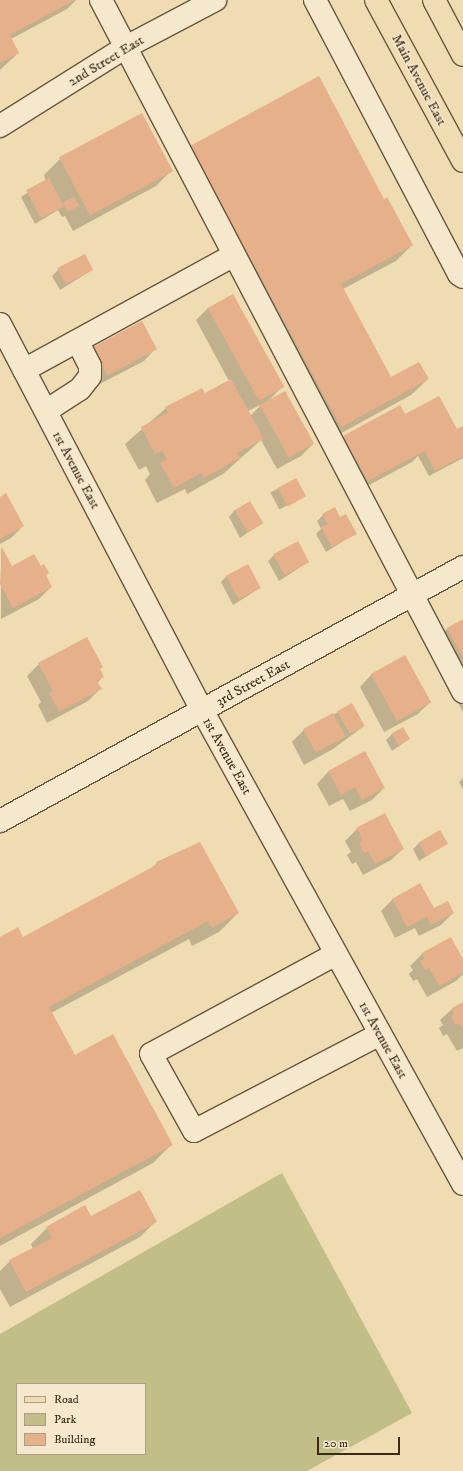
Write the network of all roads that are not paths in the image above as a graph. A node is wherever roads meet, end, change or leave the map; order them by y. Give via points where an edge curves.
1 (101, 0) edge
2 (215, 0) edge
3 (315, 0) edge
4 (376, 0) edge
5 (434, 0) edge
6 (126, 47) junction
7 (463, 55) edge
8 (0, 126) edge
9 (463, 161) edge
10 (234, 255) junction
11 (463, 277) edge
12 (0, 324) edge
13 (77, 341) junction
14 (24, 370) junction
15 (46, 410) junction
16 (463, 567) edge
17 (412, 595) junction
18 (463, 692) edge
19 (202, 710) junction
20 (0, 821) edge
21 (336, 954) junction
22 (380, 1034) junction
23 (463, 1184) edge

1 - 6 street
2 - 6 street, 2nd Street East
3 - 11 street via 458,274
4 - 9 main road, Main Avenue East
5 - 7 main road
6 - 8 street, 2nd Street East
6 - 10 street
10 - 13 street
10 - 17 street
12 - 14 street, 1st Avenue East
13 - 14 street
13 - 15 street via 90,366 90,376 80,389
14 - 15 street, 1st Avenue East
15 - 19 street, 1st Avenue East
16 - 17 street, 3rd Street East
17 - 18 street
17 - 19 street, 3rd Street East
19 - 20 street, 3rd Street East
19 - 21 street, 1st Avenue East
21 - 22 street, 1st Avenue East
21 - 22 street via 151,1054 194,1131
22 - 23 street, 1st Avenue East

